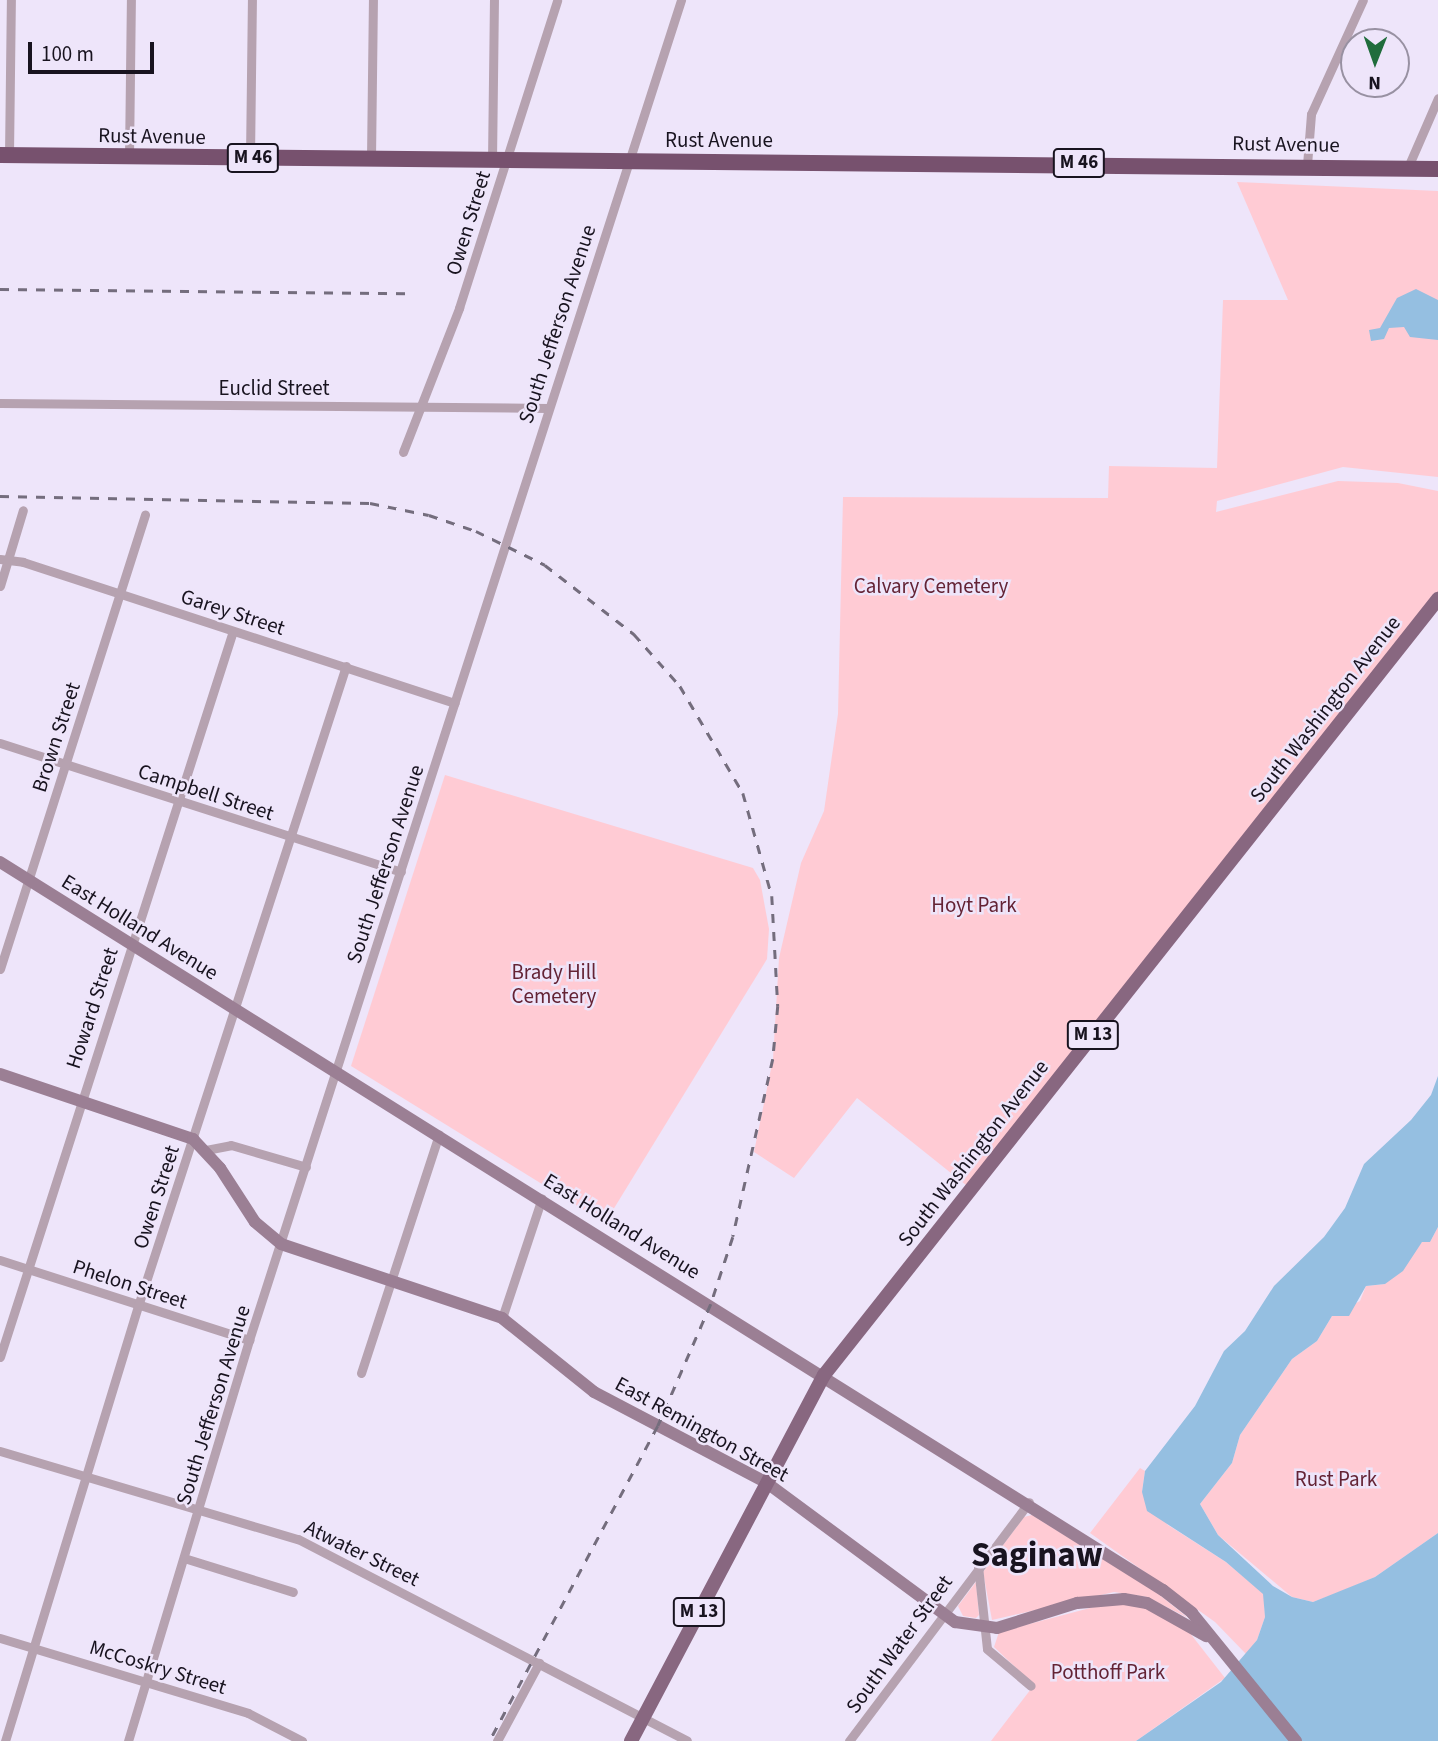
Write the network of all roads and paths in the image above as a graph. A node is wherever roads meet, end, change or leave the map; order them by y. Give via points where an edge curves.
1 (11, 0) edge
2 (131, 0) edge
3 (252, 0) edge
4 (373, 0) edge
5 (494, 0) edge
6 (558, 0) edge
7 (681, 0) edge
8 (1363, 0) edge
9 (1438, 98) edge
10 (4, 155) edge
11 (129, 156) junction
12 (250, 158) junction
13 (372, 159) junction
14 (499, 161) junction
15 (629, 161) junction
16 (1307, 165) junction
17 (1408, 167) junction
18 (1438, 169) edge
19 (0, 403) edge
20 (417, 407) junction
21 (548, 408) junction
22 (402, 452) dead end
23 (23, 510) dead end
24 (145, 515) dead end
25 (4, 559) edge
26 (0, 586) edge
27 (121, 594) junction
28 (1438, 600) edge
29 (233, 631) junction
30 (346, 666) junction
31 (455, 703) junction
32 (0, 743) edge
33 (65, 763) junction
34 (177, 801) junction
35 (289, 838) junction
36 (0, 862) edge
37 (401, 872) junction
38 (29, 881) junction
39 (131, 945) junction
40 (0, 968) edge
41 (235, 1009) junction
42 (336, 1072) junction
43 (0, 1074) edge
44 (81, 1100) junction
45 (439, 1134) junction
46 (193, 1139) junction
47 (206, 1150) junction
48 (306, 1167) junction
49 (542, 1198) junction
50 (281, 1244) junction
51 (0, 1261) edge
52 (28, 1269) junction
53 (392, 1281) junction
54 (138, 1306) junction
55 (502, 1318) junction
56 (249, 1340) junction
57 (0, 1357) edge
58 (360, 1373) dead end
59 (824, 1374) junction
60 (0, 1451) edge
61 (86, 1476) junction
62 (767, 1483) junction
63 (1028, 1502) junction
64 (198, 1512) junction
65 (184, 1558) junction
66 (978, 1566) junction
67 (293, 1592) dead end
68 (942, 1615) junction
69 (984, 1628) junction
70 (0, 1638) edge
71 (1209, 1638) junction
72 (34, 1648) junction
73 (539, 1664) junction
74 (146, 1682) junction
75 (1031, 1686) dead end
76 (643, 1718) junction
77 (5, 1741) edge
78 (128, 1741) edge
79 (302, 1741) edge
80 (497, 1741) edge
81 (631, 1741) edge
82 (687, 1741) edge
83 (849, 1741) edge
84 (1296, 1741) edge

1 - 10 street
2 - 11 street
3 - 12 street
4 - 13 street
5 - 14 street
6 - 14 street, Owen Street
7 - 15 street, South Jefferson Avenue
8 - 16 street via 1311,114
9 - 17 street
10 - 11 highway, Rust Avenue / M 46
11 - 12 highway, Rust Avenue / M 46
12 - 13 highway, Rust Avenue / M 46
13 - 14 highway, Rust Avenue / M 46
14 - 15 highway, Rust Avenue / M 46
14 - 20 street, Owen Street via 448,340
15 - 16 highway, Rust Avenue / M 46
15 - 21 street, South Jefferson Avenue
16 - 17 highway, Rust Avenue / M 46
17 - 18 highway, Rust Avenue / M 46
19 - 20 street, Euclid Street
20 - 21 street, Euclid Street
20 - 22 street, Owen Street
21 - 31 street, South Jefferson Avenue
23 - 25 street
24 - 27 street, Brown Street
25 - 26 street
25 - 27 street, Garey Street
27 - 29 street, Garey Street
27 - 33 street, Brown Street
28 - 59 main road, South Washington Avenue / M 13
29 - 30 street, Garey Street
29 - 34 street, Howard Street
30 - 31 street, Garey Street
30 - 35 street, Owen Street
31 - 37 street, South Jefferson Avenue
32 - 33 street, Campbell Street
33 - 34 street, Campbell Street
33 - 38 street, Brown Street
34 - 35 street, Campbell Street
34 - 39 street, Howard Street
35 - 37 street, Campbell Street
35 - 41 street, Owen Street
36 - 38 main road, East Holland Avenue
37 - 42 street, South Jefferson Avenue
38 - 39 main road, East Holland Avenue
38 - 40 street, Brown Street
39 - 41 main road, East Holland Avenue
39 - 44 street, Howard Street
41 - 42 main road, East Holland Avenue
41 - 46 street, Owen Street
42 - 45 main road, East Holland Avenue
42 - 48 street, South Jefferson Avenue
43 - 44 main road, East Remington Street
44 - 46 main road, East Remington Street
44 - 52 street, Howard Street
45 - 49 main road, East Holland Avenue
45 - 53 street
46 - 47 main road, East Remington Street
46 - 54 street, Owen Street
47 - 48 street via 231,1145
47 - 50 main road, East Remington Street via 250,1214
48 - 50 street, South Jefferson Avenue
49 - 55 street
49 - 59 main road, East Holland Avenue
50 - 53 main road, East Remington Street
50 - 56 street, South Jefferson Avenue
51 - 52 street, Phelon Street
52 - 54 street, Phelon Street
52 - 57 street, Howard Street
53 - 55 main road, East Remington Street
53 - 58 street
54 - 56 street, Phelon Street
54 - 61 street, Owen Street
55 - 62 main road, East Remington Street via 594,1392
56 - 64 street, South Jefferson Avenue
59 - 62 main road, South Washington Avenue / M 13
59 - 63 main road, East Holland Avenue
60 - 61 street, Atwater Street
61 - 64 street, Atwater Street
61 - 72 street, Owen Street
62 - 68 main road, East Remington Street
62 - 76 main road, South Washington Avenue / M 13
63 - 66 street, South Water Street
63 - 71 main road, East Holland Avenue via 1163,1590 1192,1613
64 - 65 street, South Jefferson Avenue
64 - 73 street, Atwater Street via 298,1539
65 - 67 street
65 - 74 street, South Jefferson Avenue
66 - 68 street, South Water Street
66 - 69 street
68 - 69 main road, East Remington Street
68 - 83 street, South Water Street
69 - 71 main road, East Remington Street via 1012,1625 1077,1603 1124,1599 1147,1603
69 - 75 street via 989,1653
70 - 72 street, McCoskry Street
71 - 84 main road, East Holland Avenue
72 - 74 street, McCoskry Street
72 - 77 street, Owen Street
73 - 76 street, Atwater Street
73 - 80 street
74 - 78 street, South Jefferson Avenue
74 - 79 street, McCoskry Street via 248,1713
76 - 81 main road, South Washington Avenue / M 13
76 - 82 street, Atwater Street

